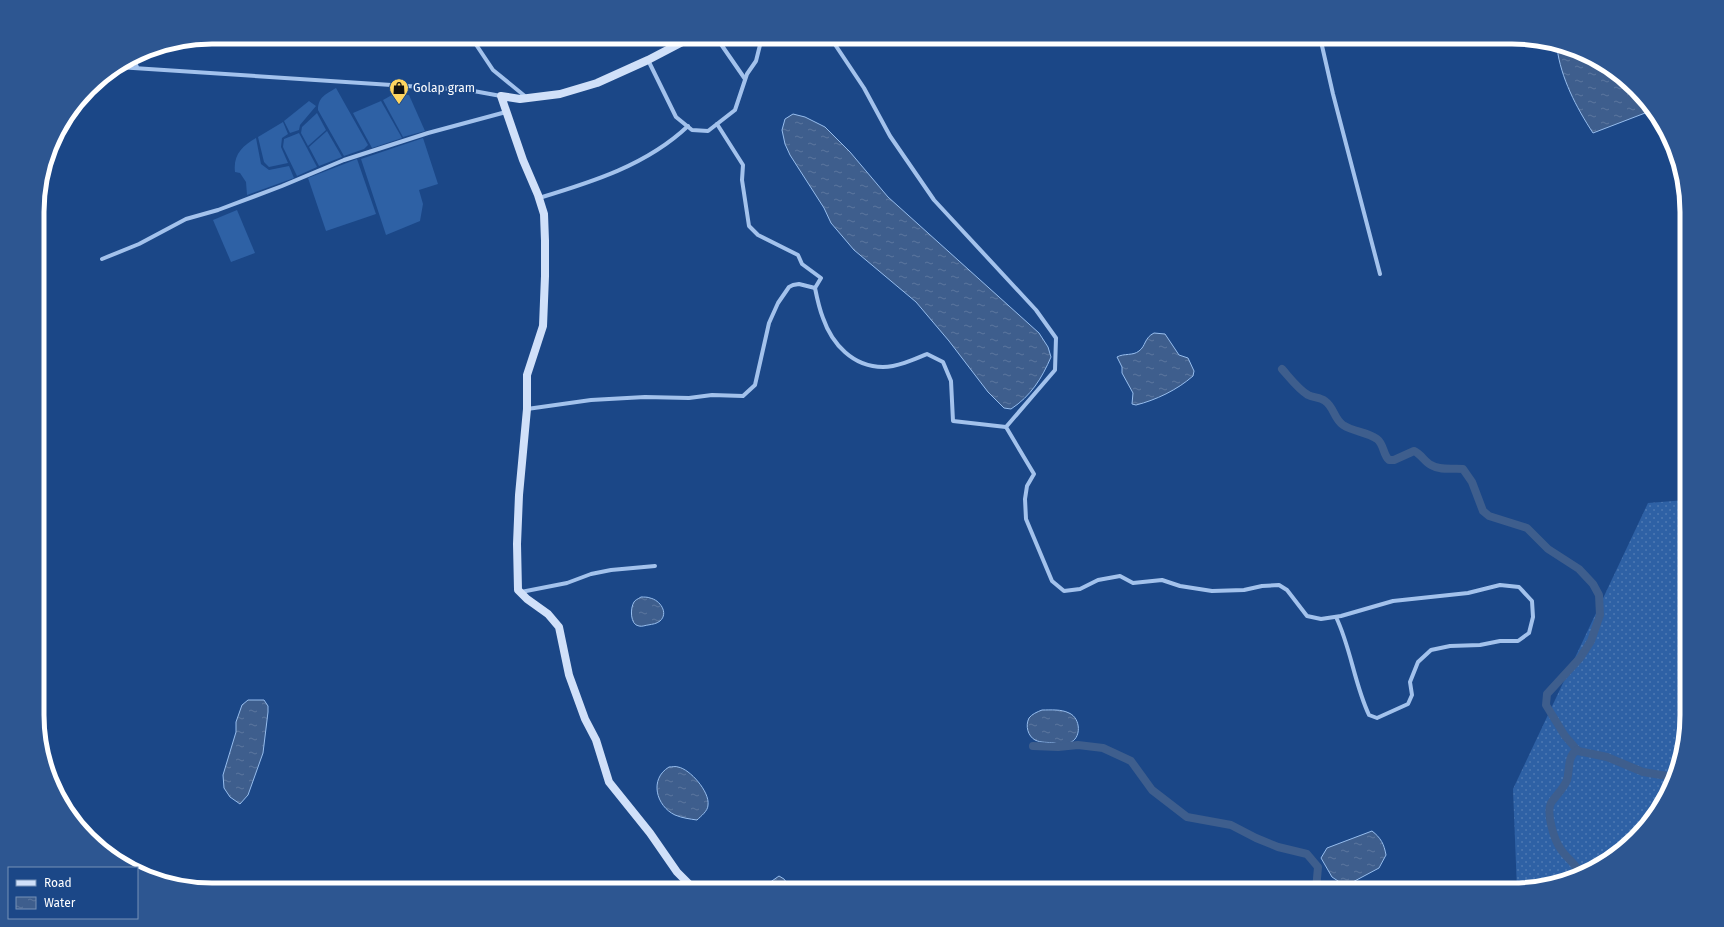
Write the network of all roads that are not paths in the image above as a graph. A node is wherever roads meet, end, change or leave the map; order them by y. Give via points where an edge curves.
1 (476, 44) edge
2 (679, 44) edge
3 (721, 44) edge
4 (760, 44) edge
5 (835, 44) edge
6 (1322, 44) edge
7 (648, 60) junction
8 (135, 62) edge
9 (126, 67) edge
10 (137, 67) junction
11 (746, 79) junction
12 (501, 96) junction
13 (528, 98) junction
14 (506, 112) junction
15 (717, 124) junction
16 (688, 126) junction
17 (539, 198) junction
18 (102, 258) dead end
19 (1380, 274) dead end
20 (815, 288) junction
21 (527, 409) junction
22 (1006, 427) junction
23 (656, 566) dead end
24 (520, 592) junction
25 (1336, 617) junction
26 (688, 883) edge

1 - 13 street via 493,70
2 - 7 street
3 - 11 street
4 - 11 street via 756,61
5 - 22 street via 860,82 890,136 934,200 1036,310 1056,338 1055,370
6 - 19 street
7 - 13 street via 597,83 560,94
7 - 16 street via 676,117
8 - 10 street
9 - 10 street
10 - 12 street via 468,90
11 - 15 street via 735,110
12 - 13 street
12 - 14 street
14 - 17 street
14 - 18 street via 428,133 344,160 218,210 186,219 139,244
15 - 16 street via 708,131 692,130
15 - 20 street via 743,165 742,180 749,226 758,235 798,255 802,264 820,278
16 - 17 street via 669,143 631,165
17 - 21 street via 544,214 545,241 543,326 527,375
20 - 21 street via 799,284 789,287 778,302 768,323 755,385 743,396 712,394 689,398 591,400
20 - 22 street via 823,318 835,342 846,354 860,362 882,367 927,354 943,362 951,381 953,421
21 - 24 street via 517,544
22 - 25 street via 1034,474 1027,486 1026,519 1052,582 1064,591 1080,589 1098,580 1120,576 1133,583 1162,580 1212,591 1279,585 1287,590 1307,616 1321,619
23 - 24 street via 604,571 567,583
24 - 26 street via 548,614 559,627 569,676 596,740 609,782
25 - 25 street via 1393,601 1468,593 1500,585 1519,587 1532,601 1534,617 1528,633 1518,641 1450,646 1431,650 1418,662 1410,682 1412,695 1408,704 1377,718 1369,715 1361,698 1347,641

